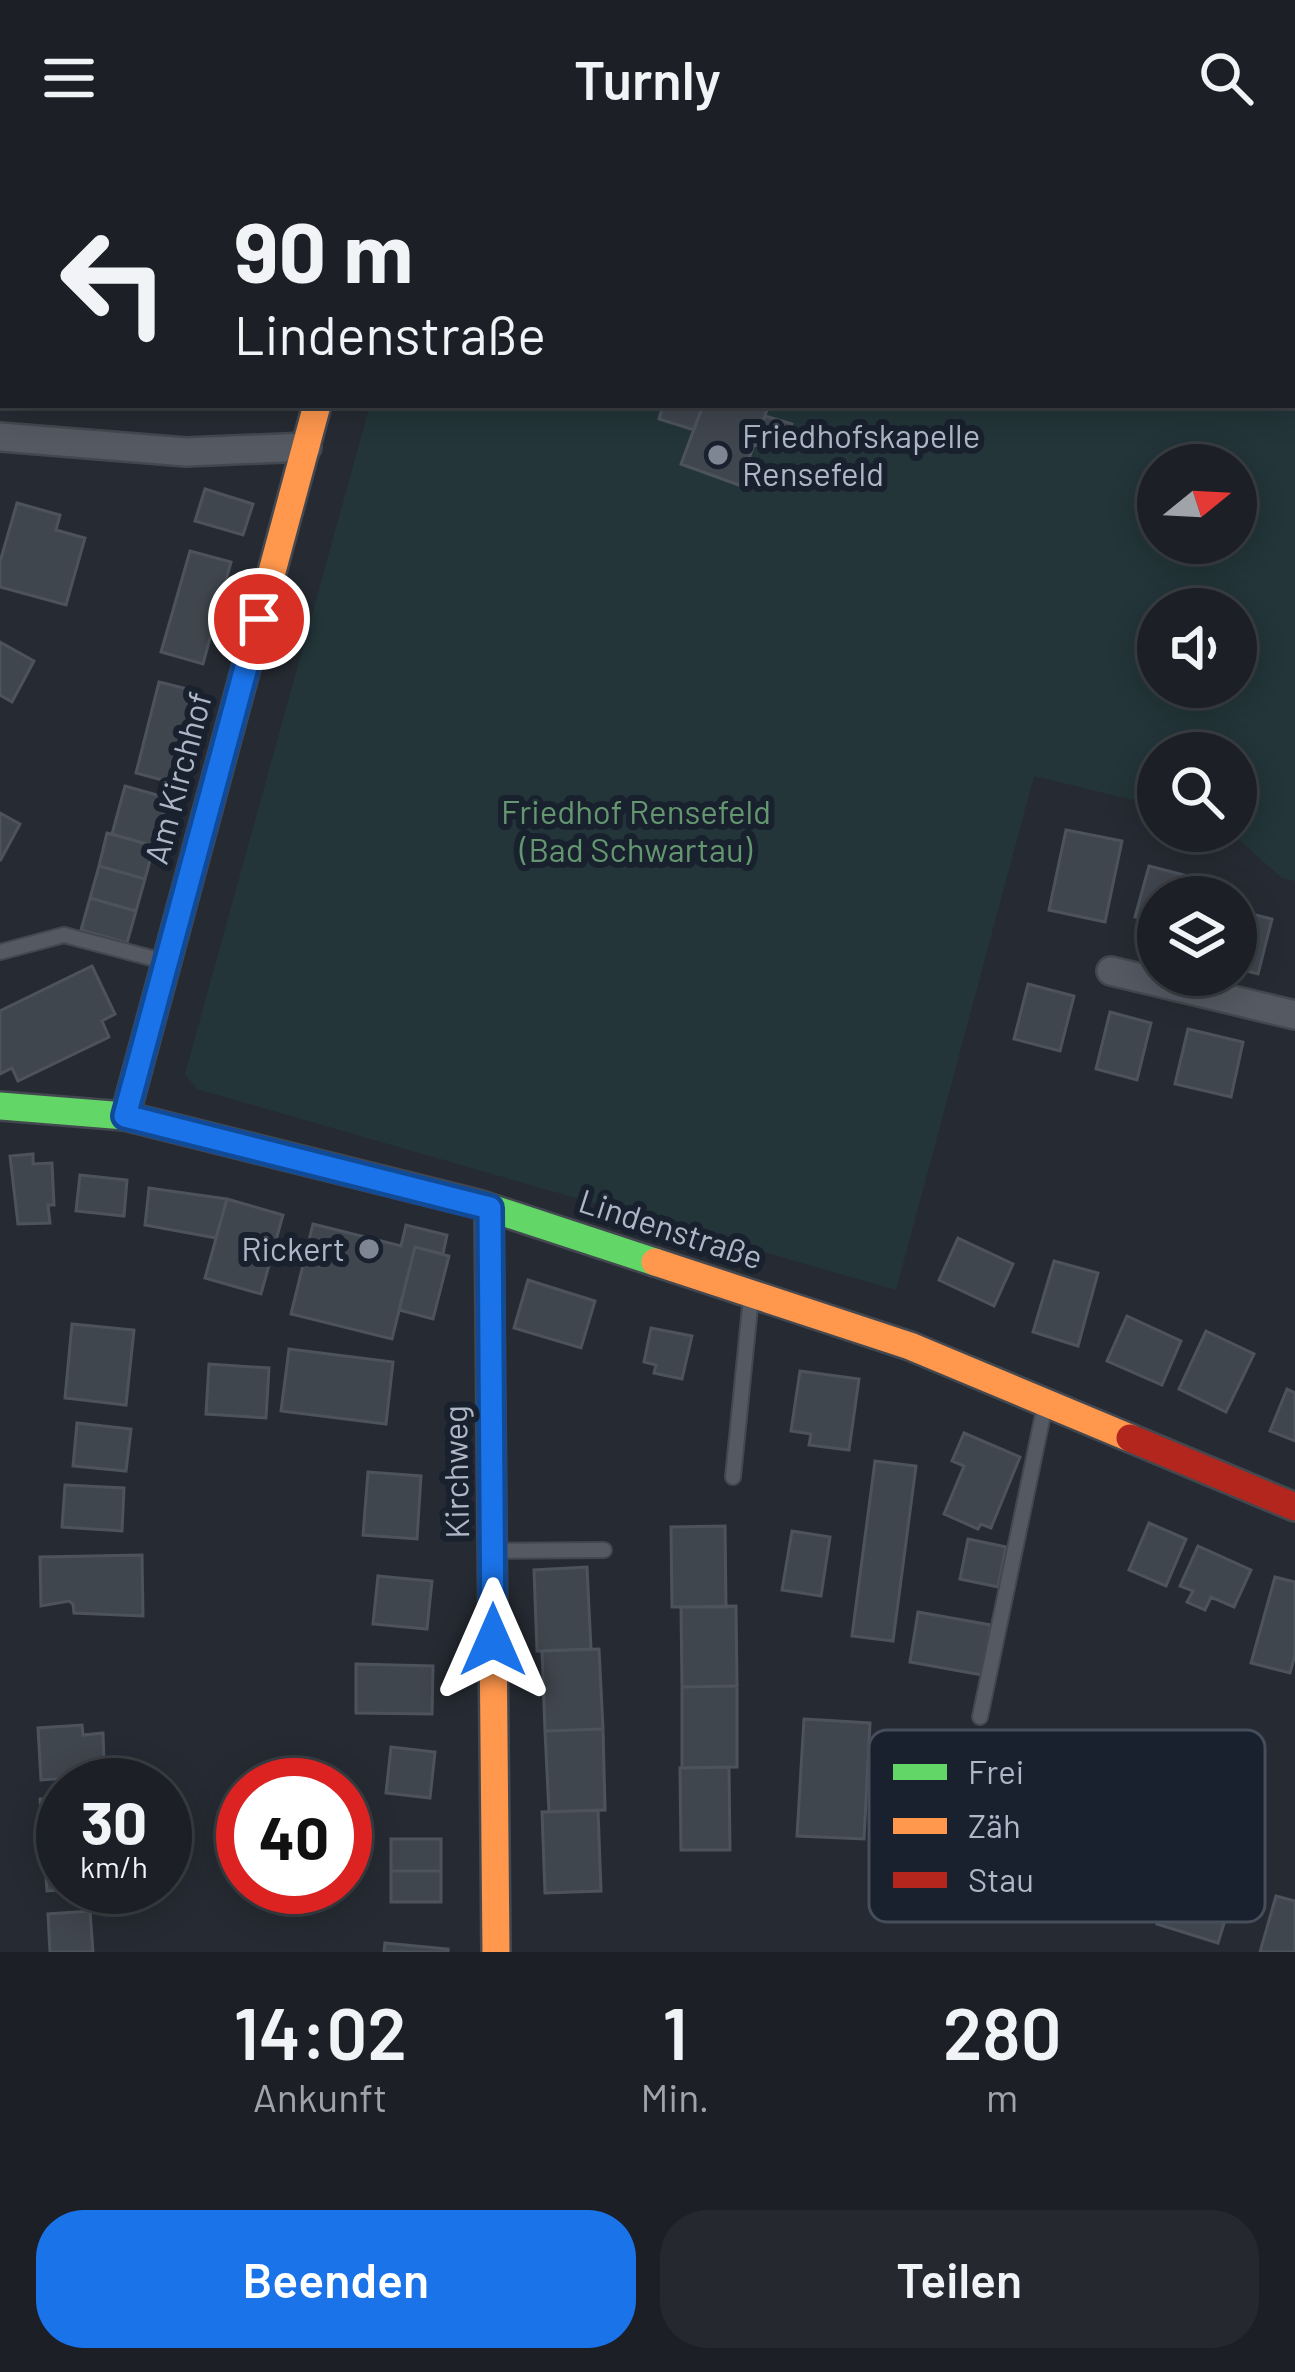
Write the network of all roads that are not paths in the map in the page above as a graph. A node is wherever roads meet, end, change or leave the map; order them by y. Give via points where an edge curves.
1 (316, 408) edge
2 (0, 437) edge
3 (307, 447) junction
4 (0, 952) edge
5 (164, 962) junction
6 (1111, 971) dead end
7 (1295, 1015) edge
8 (0, 1106) edge
9 (125, 1116) junction
10 (490, 1208) junction
11 (752, 1294) junction
12 (1046, 1400) junction
13 (734, 1477) dead end
14 (1295, 1507) edge
15 (604, 1550) dead end
16 (493, 1551) junction
17 (980, 1717) dead end
18 (496, 1952) edge

1 - 3 street, Am Kirchhof
2 - 3 street via 186,452
3 - 5 street, Am Kirchhof
4 - 5 lane via 64,935
5 - 9 street, Am Kirchhof
6 - 7 street
8 - 9 street, Lindenstraße
9 - 10 street, Lindenstraße
10 - 11 street, Lindenstraße
10 - 16 street, Kirchweg
11 - 12 street, Lindenstraße
11 - 13 lane
12 - 14 street, Lindenstraße
12 - 17 lane
15 - 16 lane
16 - 18 street, Kirchweg

